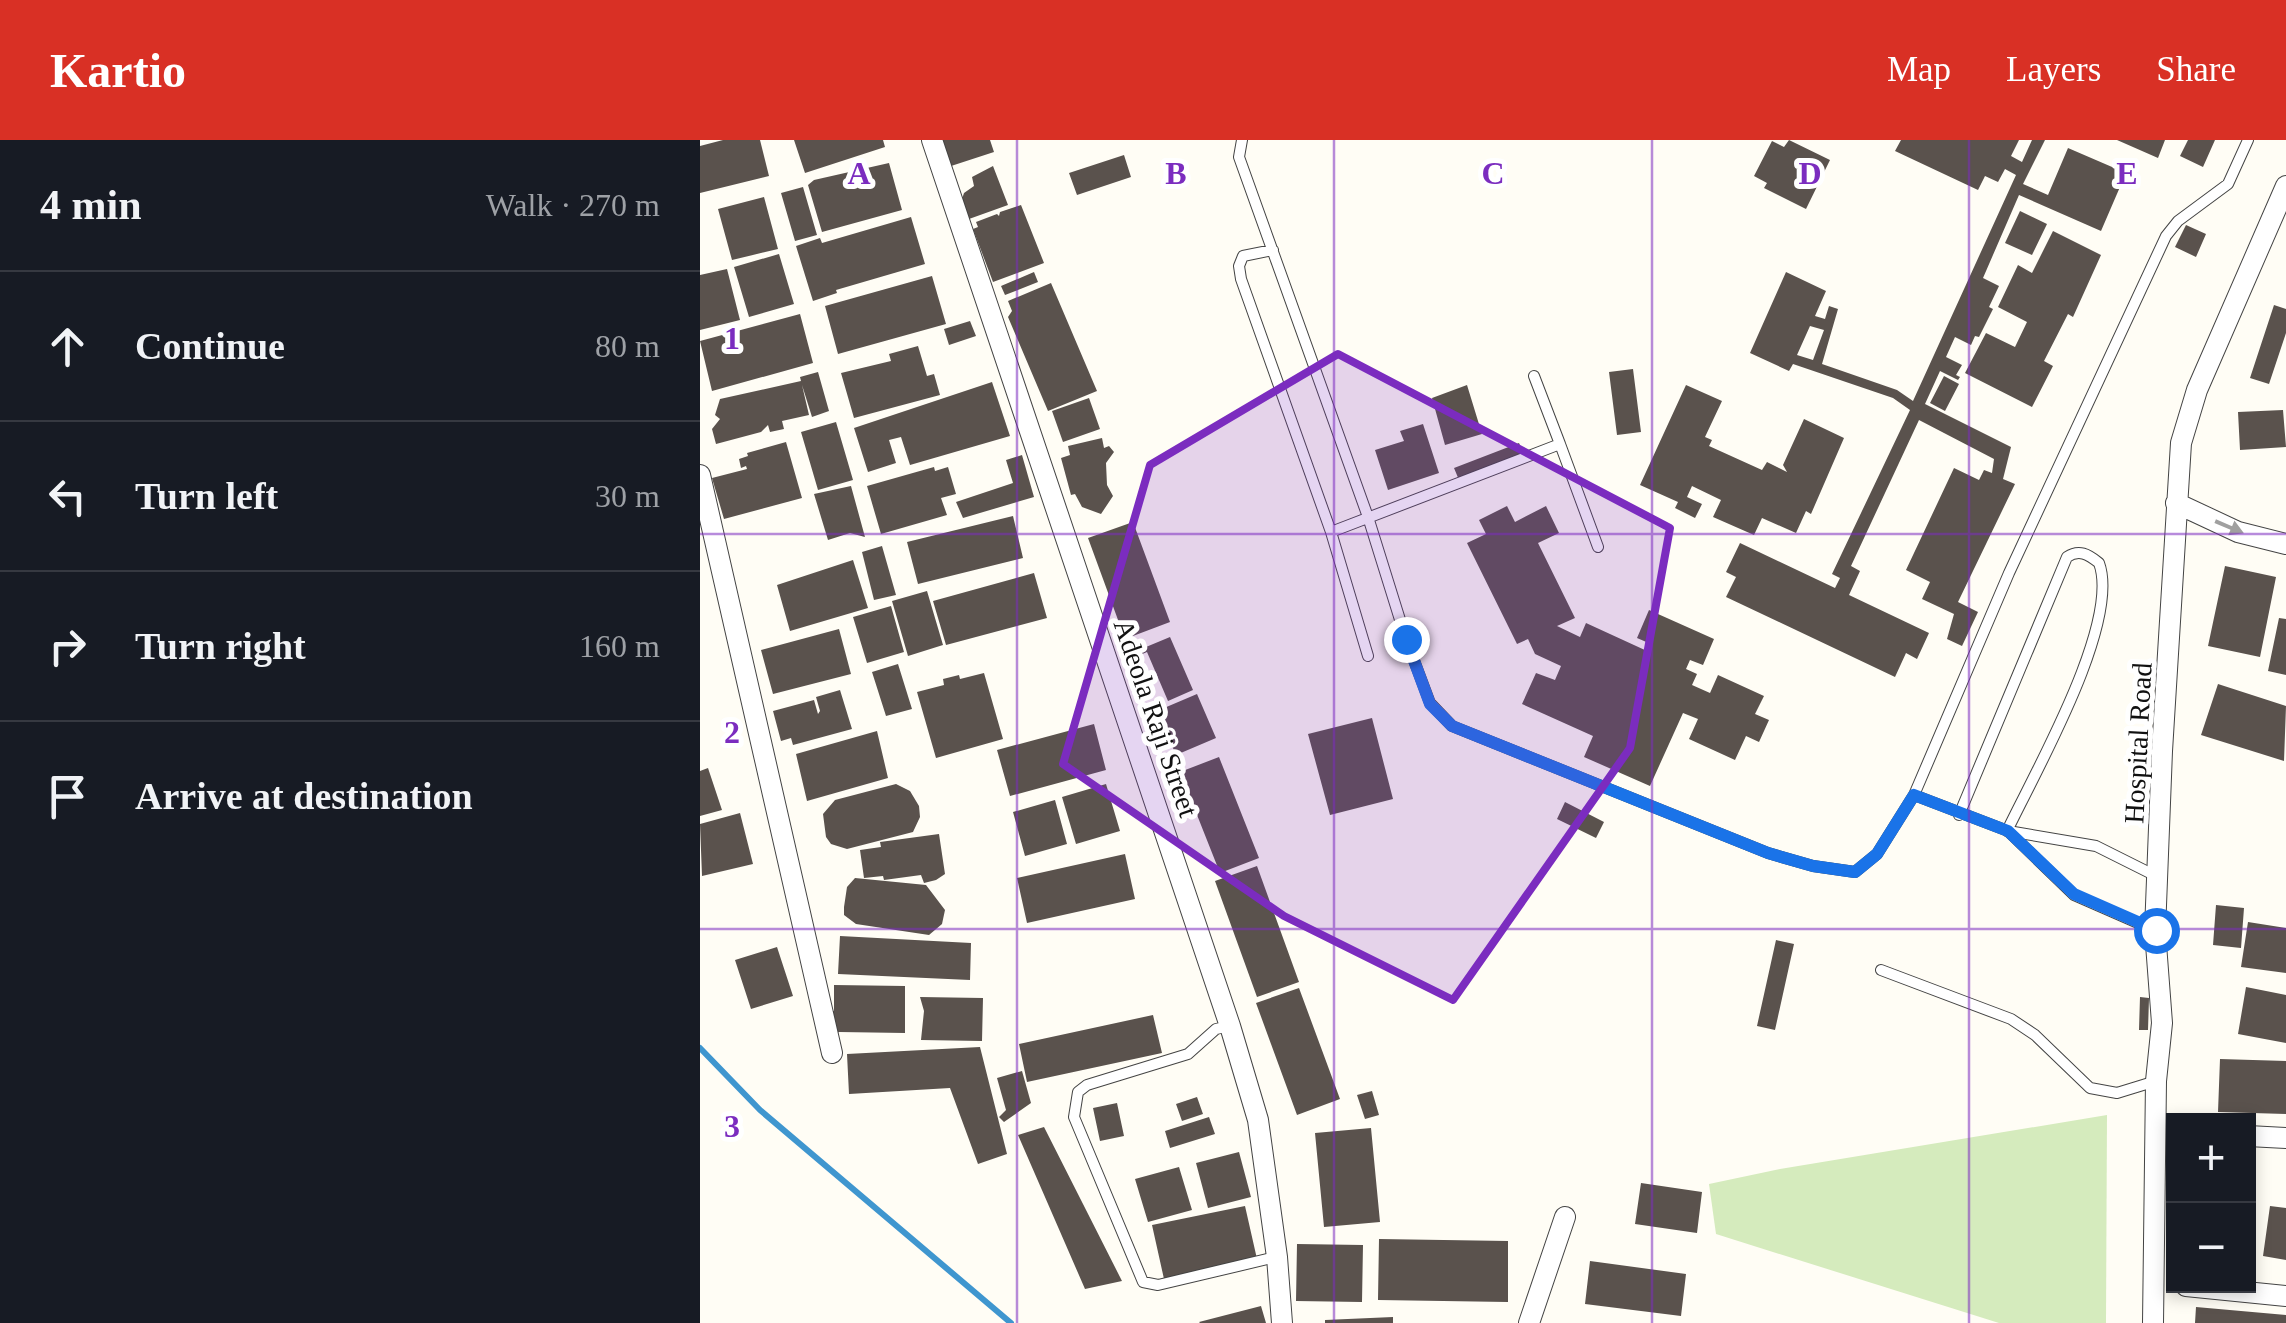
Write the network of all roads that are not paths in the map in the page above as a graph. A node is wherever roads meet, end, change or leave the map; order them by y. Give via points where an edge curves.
1 (932, 140) edge
2 (1242, 140) edge
3 (2248, 140) edge
4 (2286, 186) edge
5 (1272, 250) junction
6 (1534, 376) dead end
7 (1560, 444) junction
8 (700, 476) edge
9 (2176, 502) junction
10 (1368, 517) junction
11 (1331, 532) junction
12 (2286, 544) edge
13 (1598, 547) dead end
14 (1368, 656) dead end
15 (1914, 795) junction
16 (1958, 815) junction
17 (2007, 831) junction
18 (2159, 877) junction
19 (2156, 930) junction
20 (1881, 970) dead end
21 (1230, 1026) junction
22 (832, 1053) dead end
23 (2156, 1081) junction
24 (2164, 1125) edge
25 (2256, 1136) edge
26 (2286, 1138) edge
27 (1565, 1217) dead end
28 (1277, 1257) junction
29 (2163, 1283) edge
30 (2256, 1293) edge
31 (2286, 1296) edge
32 (1282, 1323) edge
33 (1529, 1323) edge
34 (2152, 1323) edge

1 - 21 street, Adeola Raji Street
2 - 5 lane via 1239,156
3 - 15 lane via 2228,184 2166,236
4 - 9 street, Hospital Road via 2197,390
5 - 10 lane
5 - 11 lane via 1244,256 1241,279
6 - 7 lane
7 - 10 lane
7 - 13 lane
8 - 22 street
9 -> 12 street via 2238,532
9 - 18 street, Hospital Road
10 - 11 lane
10 - 15 lane via 1430,704 1452,726 1813,866 1855,872 1877,854
11 - 14 lane
15 - 16 lane
16 - 17 lane
16 - 17 lane via 2066,558 2084,553 2099,563 2103,580 2087,667
17 - 18 lane via 2096,846
17 - 19 lane via 2074,894
18 - 19 street, Hospital Road
19 - 23 street, Hospital Road via 2162,1022
20 - 23 lane via 2010,1019 2090,1088 2116,1093
21 - 28 street, Adeola Raji Street via 1258,1120
21 - 28 lane via 1188,1054 1087,1085 1078,1092 1074,1117 1143,1282 1158,1285
23 - 24 street, Hospital Road
24 - 29 street, Hospital Road
25 - 26 street
27 - 33 street
28 - 32 street, Adeola Raji Street
29 - 34 street, Hospital Road
30 - 31 street

